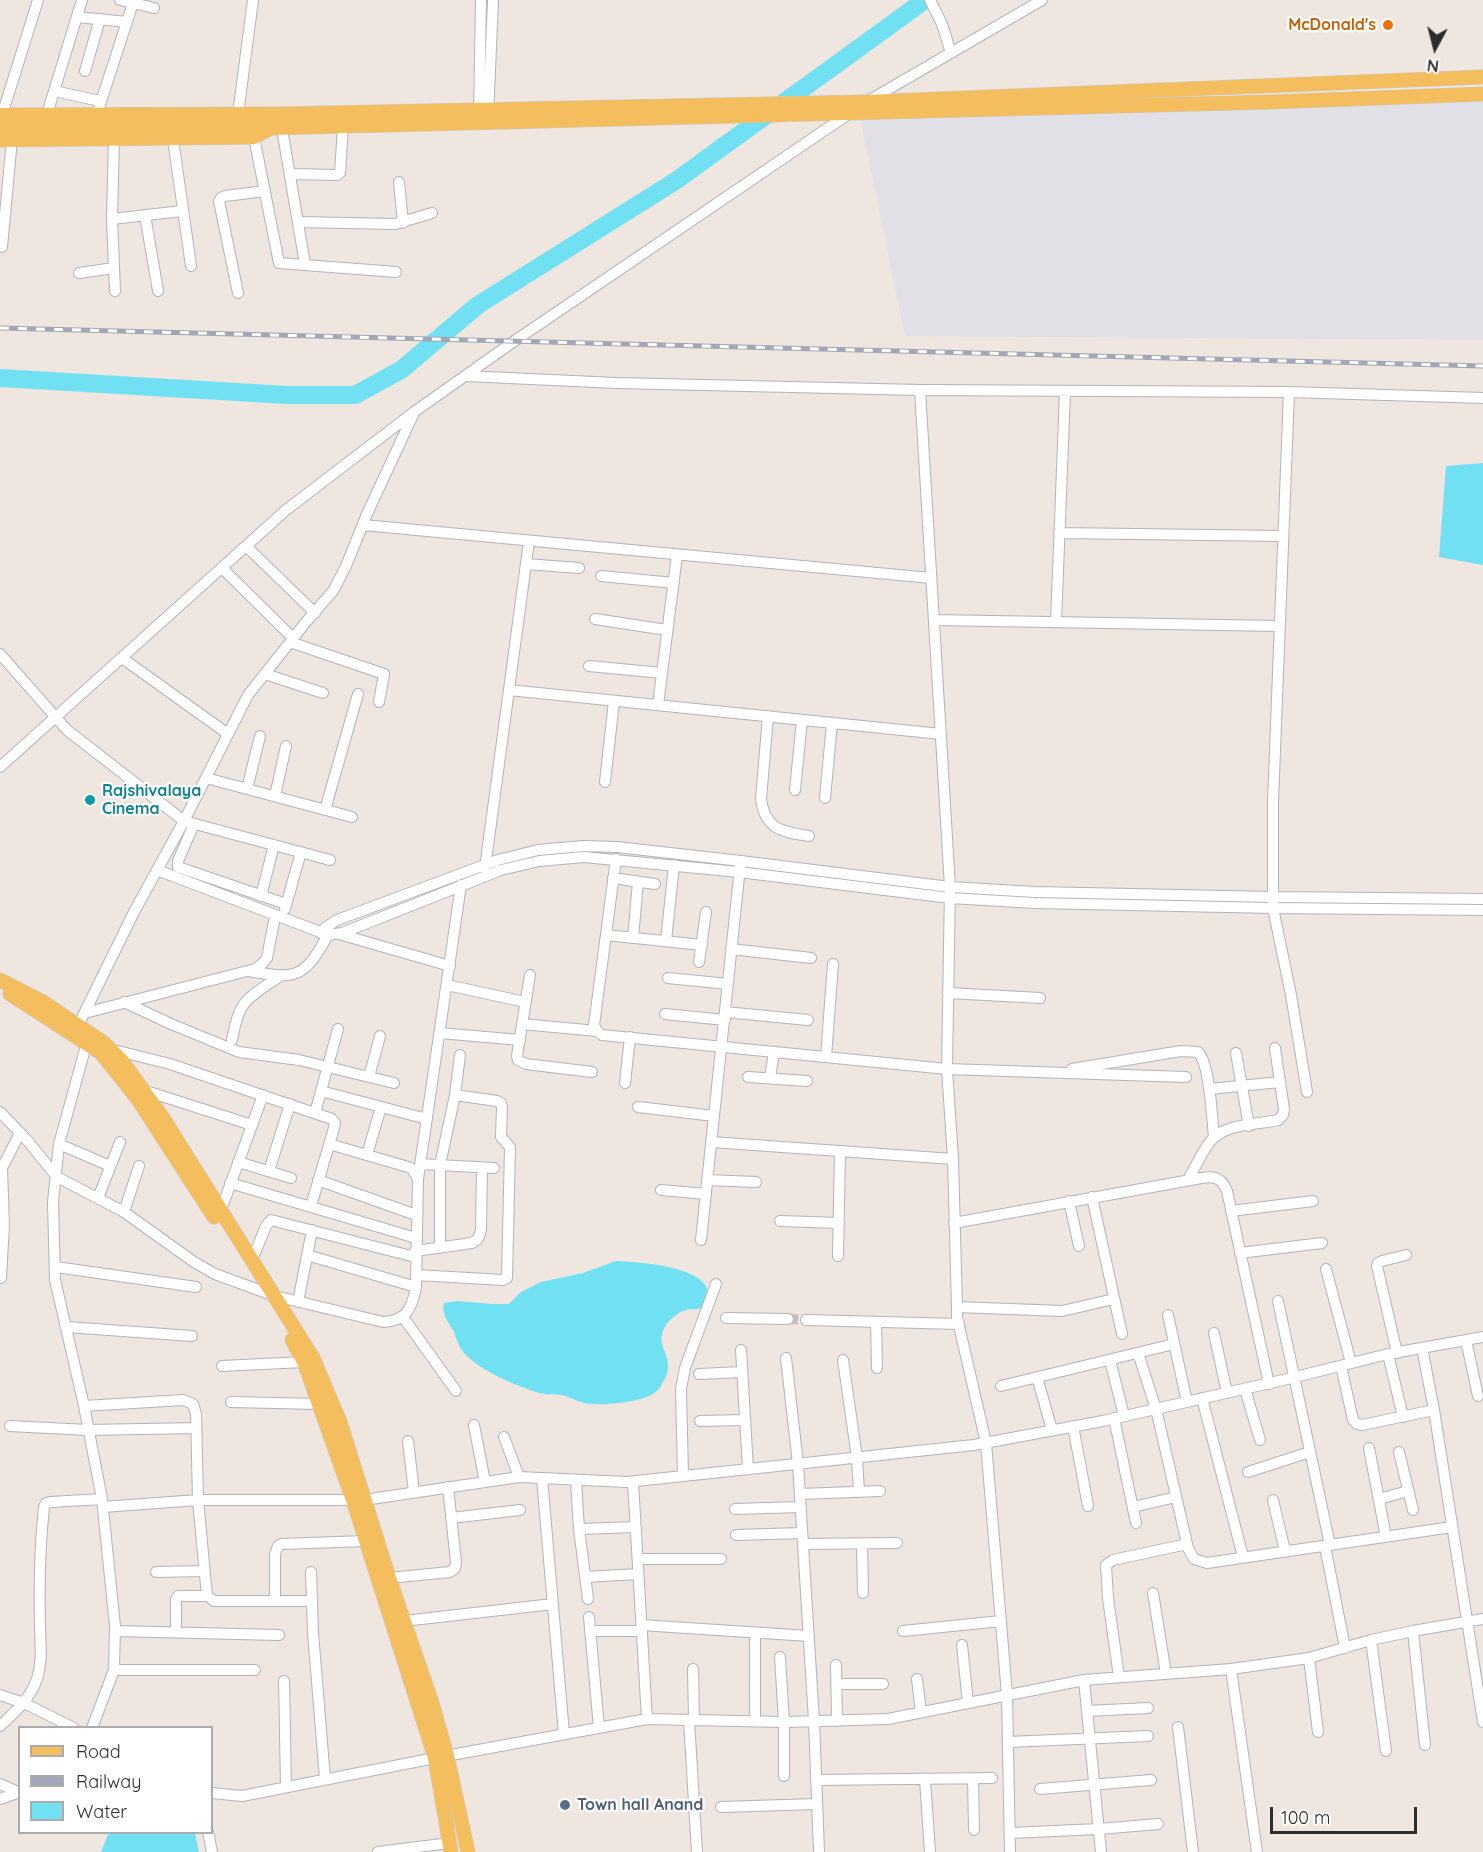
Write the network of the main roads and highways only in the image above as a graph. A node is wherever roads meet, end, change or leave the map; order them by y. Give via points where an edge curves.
1 (1483, 77) edge
2 (1414, 80) junction
3 (1483, 94) edge
4 (1415, 96) junction
5 (788, 109) junction
6 (1, 115) edge
7 (484, 117) junction
8 (0, 129) edge
9 (277, 129) junction
10 (6, 140) edge
11 (3, 985) edge
12 (79, 1024) junction
13 (268, 1293) junction
14 (359, 1500) junction
15 (441, 1757) junction
16 (450, 1847) edge
17 (468, 1852) edge

1 - 2 main road
2 - 4 main road
2 - 5 main road via 866,102
3 - 4 main road
4 - 5 main road via 851,112
5 - 7 main road
6 - 7 main road via 98,107 238,114
7 - 9 main road
8 - 9 main road via 201,124
9 - 10 main road via 254,137
11 - 12 main road via 43,1002
12 - 13 main road via 87,1042 101,1053 137,1098
12 - 13 main road via 122,1061 143,1090 252,1260
13 - 14 main road via 304,1362
13 - 14 main road via 313,1358 339,1422
14 - 15 main road via 404,1621
14 - 15 main road via 366,1541
15 - 16 main road
15 - 17 main road

